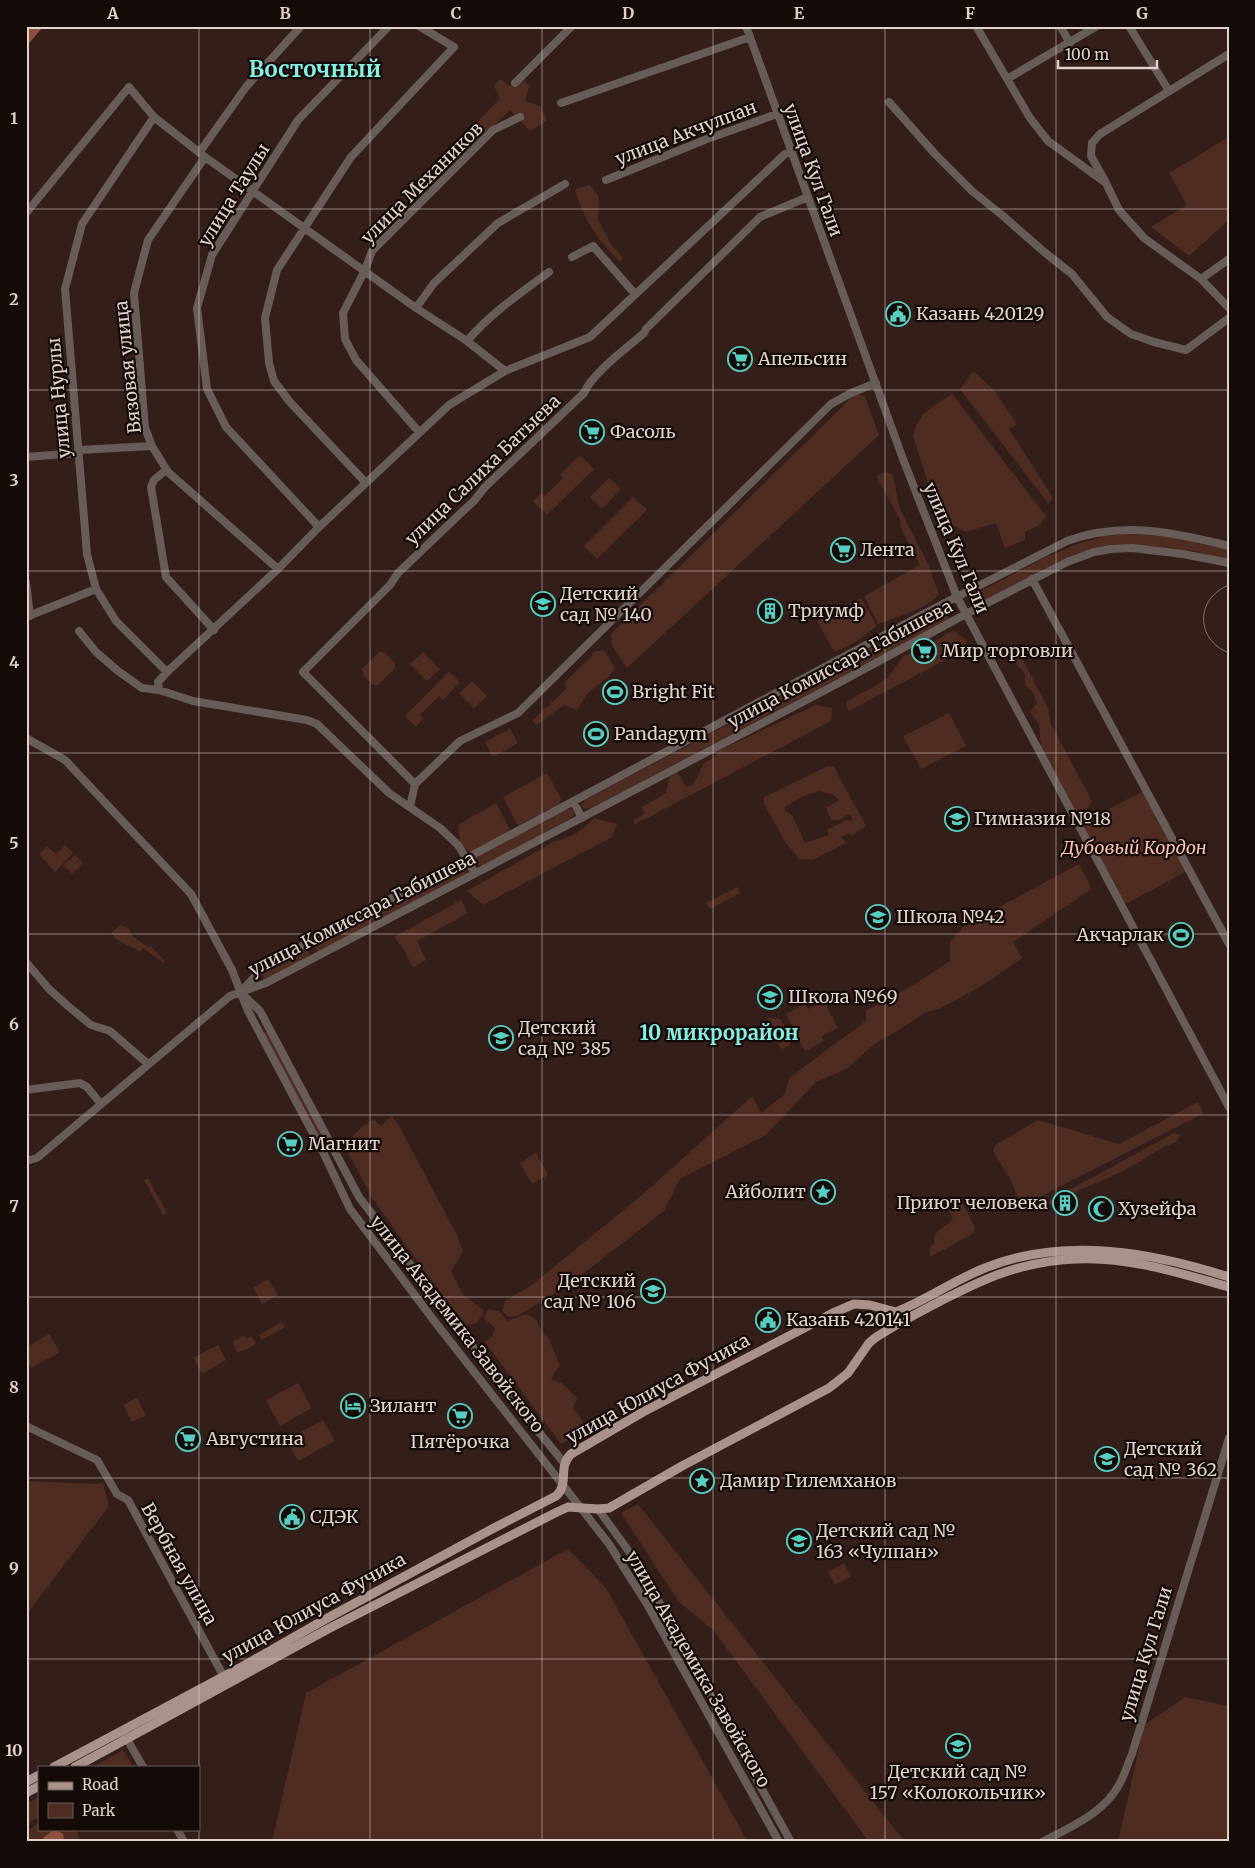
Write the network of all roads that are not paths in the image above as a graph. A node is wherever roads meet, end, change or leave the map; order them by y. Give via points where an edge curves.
1 (302, 26) edge
2 (389, 26) edge
3 (419, 26) edge
4 (572, 26) edge
5 (746, 26) edge
6 (976, 26) edge
7 (1060, 26) edge
8 (1097, 26) edge
9 (1129, 26) edge
10 (750, 37) junction
11 (1070, 43) junction
12 (1229, 54) edge
13 (1007, 79) junction
14 (515, 83) dead end
15 (1169, 91) junction
16 (889, 102) dead end
17 (561, 103) dead end
18 (777, 114) junction
19 (154, 117) junction
20 (520, 117) dead end
21 (792, 152) junction
22 (202, 155) junction
23 (606, 180) dead end
24 (1106, 183) junction
25 (565, 184) dead end
26 (253, 192) junction
27 (808, 197) junction
28 (26, 213) edge
29 (304, 228) junction
30 (572, 257) dead end
31 (1229, 259) edge
32 (364, 270) junction
33 (549, 272) dead end
34 (1201, 279) junction
35 (635, 294) junction
36 (416, 308) junction
37 (1229, 308) edge
38 (1229, 318) edge
39 (467, 341) junction
40 (505, 371) junction
41 (876, 384) junction
42 (419, 432) junction
43 (152, 446) junction
44 (79, 452) junction
45 (26, 457) edge
46 (166, 470) junction
47 (366, 483) junction
48 (319, 527) junction
49 (1229, 546) edge
50 (1229, 563) edge
51 (278, 569) junction
52 (1032, 579) junction
53 (26, 582) edge
54 (96, 589) junction
55 (957, 597) junction
56 (966, 614) junction
57 (28, 616) edge
58 (214, 630) junction
59 (79, 631) dead end
60 (167, 672) junction
61 (159, 690) junction
62 (26, 738) edge
63 (415, 784) junction
64 (573, 801) junction
65 (410, 807) junction
66 (582, 818) junction
67 (466, 857) junction
68 (475, 874) junction
69 (306, 943) junction
70 (1229, 944) edge
71 (314, 958) junction
72 (26, 962) edge
73 (240, 992) junction
74 (148, 1064) junction
75 (26, 1090) edge
76 (101, 1104) junction
77 (1229, 1107) edge
78 (326, 1136) junction
79 (317, 1142) junction
80 (26, 1162) edge
81 (1229, 1277) edge
82 (1229, 1287) edge
83 (898, 1311) junction
84 (451, 1318) junction
85 (439, 1327) junction
86 (887, 1330) junction
87 (522, 1410) junction
88 (511, 1419) junction
89 (26, 1426) edge
90 (1229, 1438) edge
91 (564, 1463) junction
92 (563, 1485) junction
93 (579, 1508) junction
94 (598, 1509) junction
95 (636, 1560) junction
96 (624, 1566) junction
97 (224, 1677) junction
98 (124, 1734) junction
99 (56, 1766) edge
100 (76, 1766) edge
101 (142, 1766) edge
102 (38, 1776) edge
103 (26, 1782) edge
104 (38, 1787) edge
105 (26, 1793) edge
106 (178, 1830) edge
107 (184, 1842) edge
108 (779, 1842) edge
109 (791, 1842) edge
110 (1042, 1842) edge

1 - 22 street, Вязовая улица via 246,87
2 - 26 street, улица Таулы via 298,120
3 - 29 street via 454,47 351,156
4 - 14 street
5 - 10 street, улица Кул Гали
6 - 13 street
7 - 11 street
8 - 11 street
9 - 15 street
10 - 17 street
10 - 18 street, улица Кул Гали
11 - 13 street
12 - 15 street
13 - 24 street via 1048,141
15 - 24 street via 1100,134 1092,143 1091,156
16 - 38 street via 972,191 1072,274 1107,317 1131,334 1186,350
18 - 21 street, улица Кул Гали
18 - 23 street, улица Акчулпан
19 - 22 street
19 - 28 street via 128,87
19 - 44 street, улица Нурлы via 82,224 65,289
20 - 32 street, улица Механиков via 493,130 372,251
21 - 27 street, улица Кул Гали
21 - 35 street via 785,154
22 - 26 street
22 - 43 street, Вязовая улица via 148,240 134,293 146,428
24 - 34 street via 1119,210 1144,238
25 - 36 street via 498,223 434,284
26 - 29 street
26 - 48 street, улица Таулы via 212,255 197,308 207,389 226,427
27 - 41 street, улица Кул Гали
27 - 63 street, улица Салиха Батыева via 766,213 753,223 398,573 390,585 303,672
29 - 32 street
29 - 47 street via 274,279 265,318 269,363 274,381 289,401
30 - 35 street via 593,246
31 - 34 street
32 - 36 street
32 - 42 street, улица Механиков via 343,312 345,339 356,360
33 - 39 street via 499,308
34 - 37 street
35 - 40 street via 590,337
36 - 39 street
39 - 40 street
40 - 42 street via 449,405
41 - 55 street, улица Кул Гали
41 - 63 street via 832,404 518,713 460,741
42 - 47 street
43 - 44 street
43 - 46 street, Вязовая улица
44 - 45 street
44 - 54 street, улица Нурлы via 87,554
46 - 51 street, Вязовая улица
46 - 58 street via 151,487 166,577
47 - 48 street
48 - 51 street
49 - 55 street, улица Комиссара Габишева via 1155,531 1120,530 1087,534
50 - 52 street, улица Комиссара Габишева via 1156,550 1111,549 1079,557
51 - 58 street
52 - 56 street, улица Комиссара Габишева
52 - 70 street
53 - 57 street
54 - 57 street
54 - 60 street, улица Нурлы via 116,621
55 - 56 street, улица Кул Гали
55 - 64 street, улица Комиссара Габишева
56 - 66 street, улица Комиссара Габишева
56 - 77 street, улица Кул Гали
58 - 60 street
59 - 61 street via 118,671 142,688
60 - 61 street via 158,682
61 - 65 street via 193,701 312,721 389,793
62 - 73 street, улица Академика Завойского via 65,760 191,894 232,970
63 - 65 street
64 - 66 street
64 - 67 street, улица Комиссара Габишева
65 - 67 street via 440,828
66 - 68 street, улица Комиссара Габишева
67 - 68 street
67 - 69 street, улица Комиссара Габишева
68 - 71 street, улица Комиссара Габишева
69 - 71 street
69 - 73 street, улица Комиссара Габишева via 263,967
71 - 73 street, улица Комиссара Габишева via 266,983
72 - 74 street via 68,1006 91,1025 110,1032
73 - 74 street via 230,996
73 - 78 street, улица Академика Завойского via 260,1011
73 - 79 street, улица Академика Завойского
74 - 76 street
75 - 76 street via 80,1083
76 - 80 street via 37,1158
78 - 79 street
78 - 84 street, улица Академика Завойского via 368,1211
79 - 85 street, улица Академика Завойского via 350,1209
81 - 83 main road via 1135,1254 1098,1249 1066,1250 1009,1259
82 - 86 main road, улица Юлиуса Фучика via 1136,1264 1076,1259 1051,1262 992,1275
83 - 86 main road
83 - 91 main road, улица Юлиуса Фучика via 854,1304 833,1313 643,1412 571,1454
84 - 85 street
84 - 87 street, улица Академика Завойского
85 - 88 street, улица Академика Завойского
86 - 94 main road, улица Юлиуса Фучика via 869,1343 848,1373 829,1388 609,1508
87 - 88 street
87 - 91 street, улица Академика Завойского
88 - 92 street, улица Академика Завойского
89 - 97 street, Вербная улица via 97,1460 117,1494 128,1500
90 - 110 street, улица Кул Гали via 1120,1784 1088,1817
91 - 92 main road, улица Юлиуса Фучика
92 - 93 street, улица Академика Завойского
92 - 97 main road, улица Юлиуса Фучика via 552,1499
93 - 94 main road, улица Юлиуса Фучика
93 - 96 street, улица Академика Завойского
93 - 98 main road, улица Юлиуса Фучика via 568,1507 556,1512
94 - 95 street, улица Академика Завойского
95 - 96 street via 630,1558
95 - 109 street, улица Академика Завойского
96 - 108 street, улица Академика Завойского
97 - 98 main road, улица Юлиуса Фучика
98 - 99 main road, улица Юлиуса Фучика
98 - 100 main road, улица Юлиуса Фучика
98 - 101 street
102 - 103 main road
104 - 105 main road
106 - 107 street

